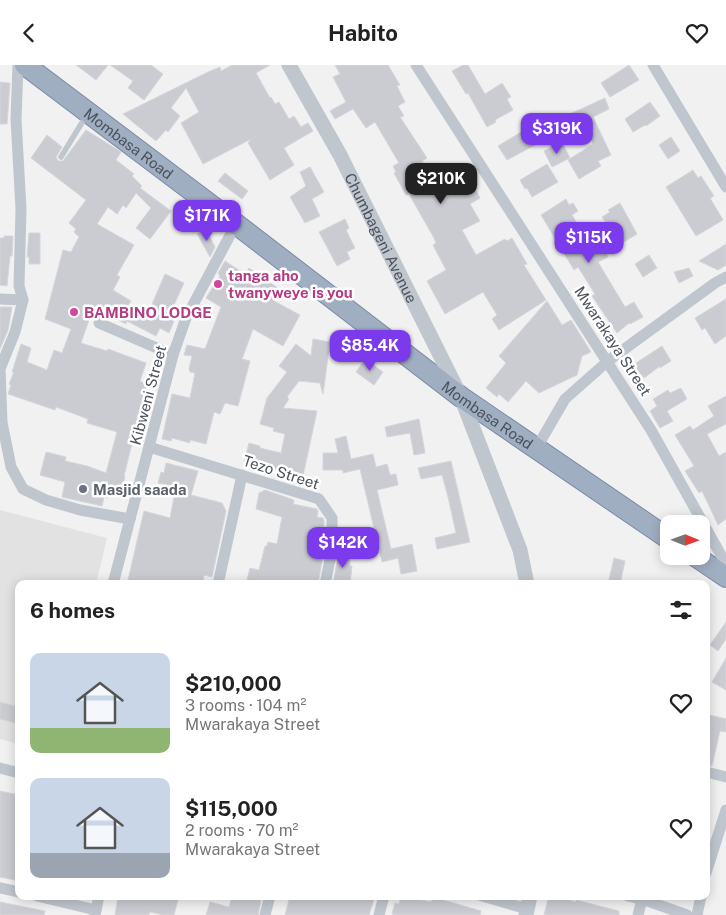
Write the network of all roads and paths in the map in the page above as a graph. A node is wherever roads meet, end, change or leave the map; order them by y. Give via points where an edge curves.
1 (18, 65) edge
2 (25, 65) edge
3 (289, 65) edge
4 (416, 65) edge
5 (653, 65) edge
6 (88, 112) junction
7 (61, 157) dead end
8 (726, 187) edge
9 (236, 223) junction
10 (726, 277) edge
11 (0, 299) edge
12 (23, 300) junction
13 (99, 323) dead end
14 (173, 355) junction
15 (608, 361) junction
16 (461, 397) junction
17 (1, 422) edge
18 (149, 447) junction
19 (536, 449) junction
20 (242, 475) junction
21 (130, 519) junction
22 (660, 533) edge
23 (726, 564) edge
24 (708, 565) edge
25 (726, 577) edge
26 (115, 580) edge
27 (219, 580) edge
28 (326, 580) edge
29 (526, 580) edge
30 (0, 768) edge
31 (15, 772) edge
32 (710, 774) edge
33 (726, 777) edge
34 (726, 810) edge
35 (710, 860) edge
36 (0, 888) edge
37 (15, 891) edge
38 (51, 900) edge
39 (98, 900) edge
40 (269, 900) edge
41 (383, 900) edge
42 (499, 900) edge
43 (642, 900) edge
44 (645, 900) edge
45 (700, 900) edge
46 (528, 907) edge
47 (95, 913) edge
48 (265, 915) edge
49 (379, 915) edge
50 (638, 915) edge
51 (687, 915) edge
52 (697, 915) edge

1 - 12 street via 16,119 21,209 18,285
2 - 6 highway, Mombasa Road
3 - 16 street, Chumbageni Avenue via 340,155
4 - 15 street, Mwarakaya Street
5 - 8 street
6 - 7 lane
6 - 9 highway, Mombasa Road
9 - 14 street, Kibweni Street via 186,318
9 - 16 highway, Mombasa Road
10 - 15 street
11 - 12 street
12 - 17 street via 15,332 0,369
13 - 14 street
14 - 18 street, Kibweni Street
15 - 19 street via 565,399
15 - 23 street, Mwarakaya Street
16 - 19 highway, Mombasa Road
16 - 29 street, Chumbageni Avenue via 520,550
17 - 21 street via 11,467 23,489 80,510
18 - 20 street, Tezo Street
18 - 21 street, Kibweni Street
19 - 22 highway, Mombasa Road
20 - 27 street
20 - 28 street, Tezo Street via 319,499 332,518 332,550
21 - 26 street, Kibweni Street
24 - 25 highway
30 - 31 street
32 - 33 street
34 - 35 street
36 - 37 street
38 - 47 street
39 - 47 street
40 - 48 street
41 - 49 street
42 - 46 street
43 - 50 street
44 - 51 street
45 - 52 street

